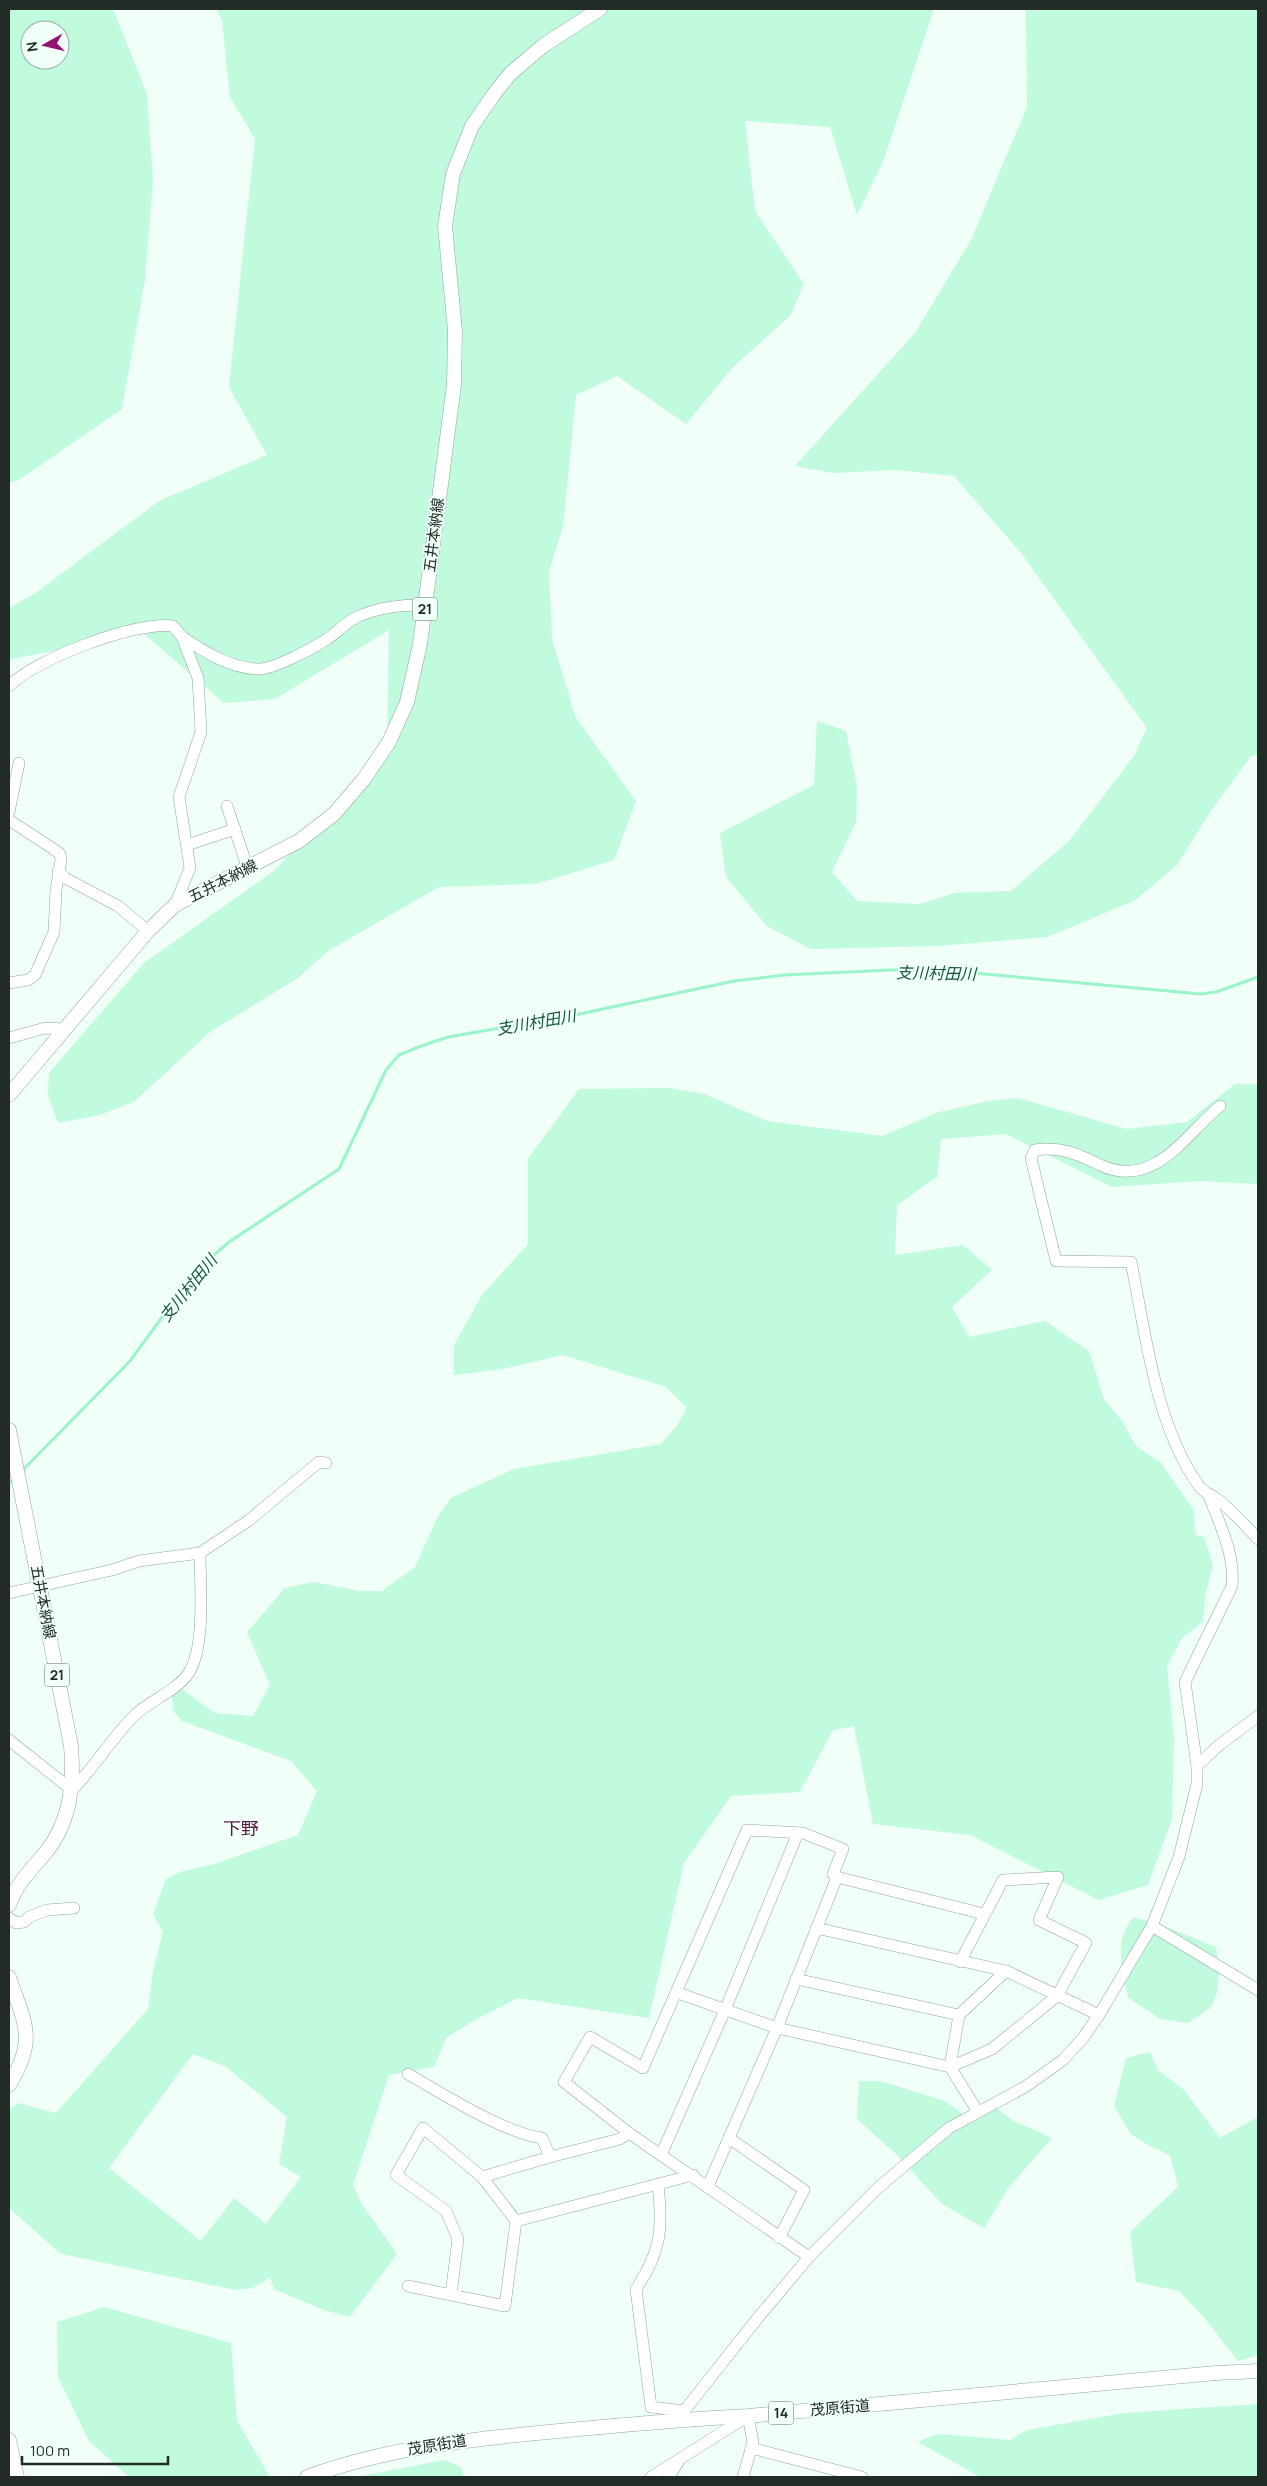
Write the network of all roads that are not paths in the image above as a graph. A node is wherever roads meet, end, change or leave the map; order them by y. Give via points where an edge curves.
1 (600, 9) edge
2 (425, 605) junction
3 (182, 637) junction
4 (9, 686) edge
5 (19, 763) dead end
6 (227, 806) dead end
7 (9, 812) edge
8 (9, 820) edge
9 (235, 829) junction
10 (187, 845) junction
11 (248, 869) junction
12 (58, 872) junction
13 (175, 905) junction
14 (148, 931) junction
15 (9, 983) edge
16 (64, 1029) junction
17 (9, 1038) edge
18 (9, 1095) edge
19 (1220, 1106) dead end
20 (9, 1430) edge
21 (326, 1463) dead end
22 (1209, 1496) junction
23 (1258, 1539) edge
24 (200, 1553) junction
25 (40, 1587) junction
26 (9, 1593) edge
27 (1258, 1716) edge
28 (9, 1740) edge
29 (1197, 1766) junction
30 (72, 1790) junction
31 (798, 1833) junction
32 (837, 1877) junction
33 (9, 1905) edge
34 (74, 1908) dead end
35 (984, 1914) junction
36 (9, 1918) edge
37 (1152, 1926) junction
38 (816, 1928) junction
39 (960, 1962) junction
40 (1006, 1971) junction
41 (9, 1977) edge
42 (796, 1980) junction
43 (1258, 1990) edge
44 (678, 1993) junction
45 (1057, 1996) junction
46 (725, 2010) junction
47 (959, 2015) junction
48 (1099, 2015) junction
49 (777, 2028) junction
50 (950, 2067) junction
51 (408, 2074) dead end
52 (9, 2085) edge
53 (978, 2112) junction
54 (629, 2133) junction
55 (730, 2138) junction
56 (660, 2154) junction
57 (550, 2157) junction
58 (692, 2175) junction
59 (482, 2177) junction
60 (658, 2184) junction
61 (708, 2186) junction
62 (516, 2221) junction
63 (779, 2238) junction
64 (809, 2257) junction
65 (408, 2286) dead end
66 (451, 2295) junction
67 (1258, 2371) edge
68 (686, 2415) junction
69 (748, 2416) junction
70 (9, 2440) edge
71 (751, 2448) junction
72 (681, 2457) junction
73 (17, 2477) edge
74 (307, 2477) edge
75 (651, 2477) edge
76 (669, 2477) edge
77 (743, 2477) edge
78 (862, 2477) edge

1 - 2 main road, 五井本納線 / 21 via 544,45 510,74 472,126 453,174 445,226 456,361
2 - 3 street via 381,608 360,616 325,641 273,668 258,669 216,659
2 - 11 main road, 五井本納線 / 21 via 414,678 389,742 334,814 299,841
3 - 4 street via 173,626 140,628 79,647 20,675
3 - 10 street via 198,678 198,711 202,724 179,798
5 - 7 street
6 - 9 street
8 - 12 street via 60,854
9 - 10 street
9 - 11 street
10 - 13 street via 190,868
11 - 13 main road, 五井本納線 / 21
12 - 14 street via 118,906
12 - 15 street via 54,932 35,975 28,980
13 - 14 main road, 五井本納線 / 21
14 - 16 main road, 五井本納線 / 21
16 - 17 street via 45,1028
16 - 18 main road, 五井本納線 / 21
19 - 22 street via 1181,1146 1158,1163 1130,1173 1052,1147 1035,1150 1031,1158 1056,1261 1131,1262 1152,1364 1177,1450
20 - 25 main road, 五井本納線 / 21
21 - 24 street via 319,1462 248,1521
22 - 23 street via 1218,1499
22 - 29 street via 1226,1539 1233,1568 1232,1586 1185,1682
24 - 25 street via 139,1561
24 - 30 street via 202,1620 187,1675 136,1714
25 - 26 street
25 - 30 main road, 五井本納線 / 21 via 71,1746
27 - 29 street
28 - 30 street
29 - 37 street via 1197,1784 1179,1857
30 - 33 main road, 五井本納線 / 21 via 63,1825 55,1841 16,1888
31 - 32 street via 844,1848 833,1874
31 - 44 street via 747,1830
31 - 46 street
32 - 35 street
32 - 38 street
34 - 36 street via 47,1910 24,1922 16,1923
35 - 39 street
35 - 45 street via 1003,1880 1058,1877 1039,1920 1086,1943
37 - 43 street
37 - 48 street
38 - 39 street
38 - 42 street
39 - 40 street
40 - 45 street
40 - 47 street
41 - 52 main road via 20,2004 26,2041 20,2066
42 - 47 street
42 - 49 street
44 - 46 street
44 - 54 street via 643,2068 590,2038 564,2082
45 - 48 street
45 - 50 street via 992,2049
46 - 49 street
46 - 56 street
47 - 50 street
48 - 53 street via 1062,2060 1025,2087
49 - 50 street
49 - 55 street
50 - 53 street
51 - 57 street via 528,2137 542,2138
53 - 64 street via 949,2128 915,2156
54 - 56 street
54 - 57 street via 620,2139
55 - 61 street
55 - 63 street via 804,2190
56 - 58 street
57 - 59 street
58 - 60 street
58 - 61 street
59 - 62 street
59 - 66 street via 423,2128 396,2175 446,2211 458,2239
60 - 62 street
60 - 68 street via 662,2218 657,2245 651,2267 636,2289 652,2407
61 - 63 street
62 - 66 street via 505,2306
63 - 64 street
64 - 68 street via 756,2319
65 - 66 street
67 - 69 main road, 茂原街道 / 14
68 - 69 main road, 茂原街道 / 14
68 - 74 main road, 茂原街道 / 14 via 421,2446
69 - 71 street via 753,2442
69 - 72 street
70 - 73 main road
71 - 77 street
71 - 78 street
72 - 75 street
72 - 76 street

